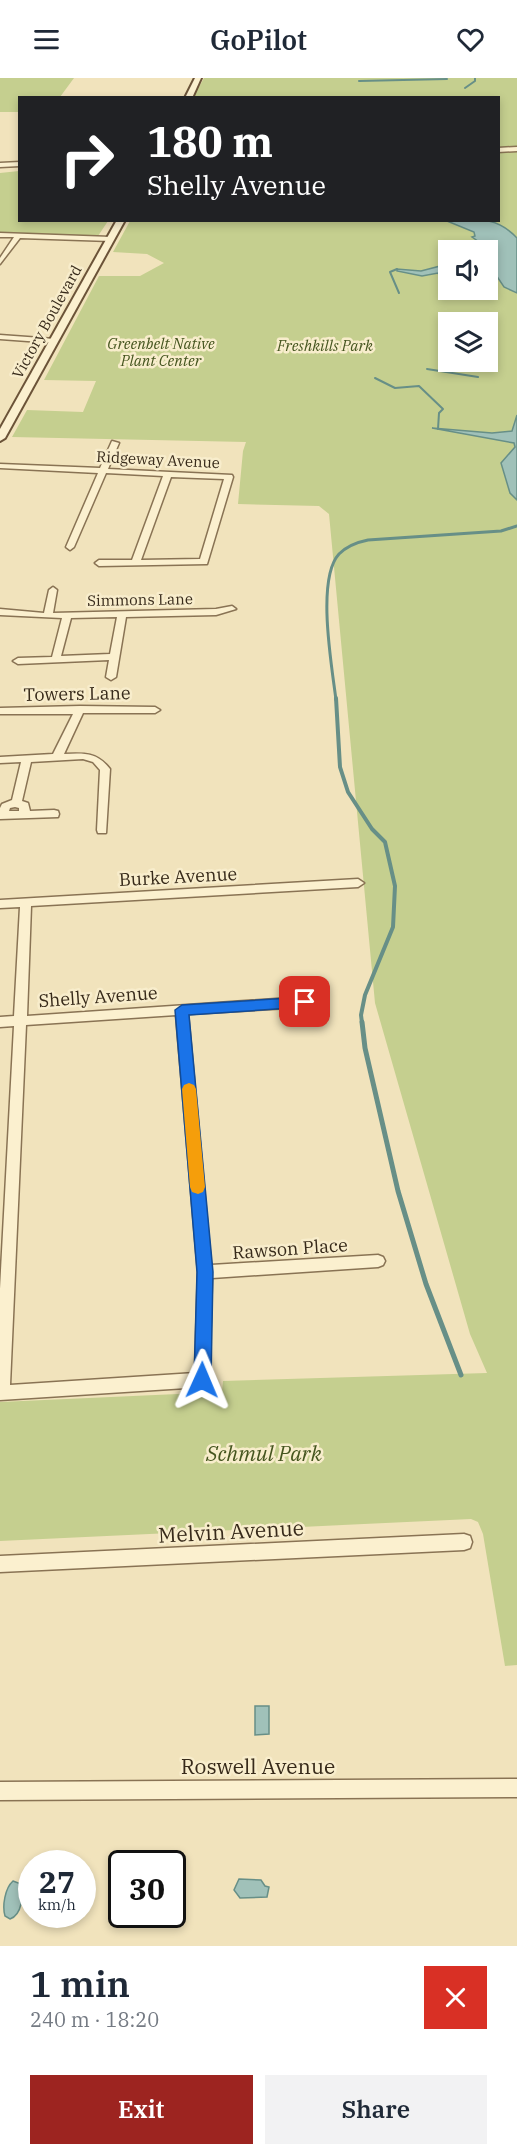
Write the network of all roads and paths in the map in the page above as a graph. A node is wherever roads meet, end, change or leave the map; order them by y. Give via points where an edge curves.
1 (198, 78) edge
2 (189, 96) edge
3 (517, 149) edge
4 (500, 150) edge
5 (18, 164) edge
6 (0, 165) edge
7 (120, 222) edge
8 (0, 235) edge
9 (18, 236) junction
10 (111, 239) junction
11 (0, 262) edge
12 (0, 337) edge
13 (55, 341) junction
14 (0, 438) edge
15 (115, 442) dead end
16 (0, 466) edge
17 (102, 470) junction
18 (168, 473) junction
19 (70, 547) dead end
20 (136, 562) junction
21 (99, 563) dead end
22 (53, 590) dead end
23 (232, 609) dead end
24 (0, 612) edge
25 (122, 613) junction
26 (67, 615) junction
27 (48, 616) junction
28 (114, 657) junction
29 (56, 659) junction
30 (18, 662) dead end
31 (111, 677) dead end
32 (80, 709) junction
33 (155, 710) dead end
34 (0, 711) edge
35 (57, 757) junction
36 (27, 759) junction
37 (0, 760) edge
38 (16, 803) junction
39 (54, 814) dead end
40 (1, 815) edge
41 (25, 815) junction
42 (102, 830) dead end
43 (358, 884) dead end
44 (26, 903) junction
45 (0, 904) edge
46 (305, 1002) dead end
47 (182, 1010) junction
48 (21, 1020) junction
49 (0, 1022) edge
50 (378, 1261) dead end
51 (205, 1272) junction
52 (1, 1393) edge
53 (464, 1542) dead end
54 (0, 1564) edge
55 (517, 1788) edge
56 (0, 1791) edge

1 - 2 main road
3 - 4 street
5 - 6 street
7 - 10 main road, Victory Boulevard
8 - 9 street
9 - 10 street
9 - 11 street
10 - 13 main road, Victory Boulevard
12 - 13 street
13 - 14 main road, Victory Boulevard
15 - 17 street
16 - 17 street, Ridgeway Avenue
17 - 18 street, Ridgeway Avenue
17 - 19 street
18 - 20 street
18 - 20 street, Ridgeway Avenue via 229,477 204,562
20 - 21 street, Ridgeway Avenue
22 - 27 street
23 - 25 street, Simmons Lane
24 - 27 street, Simmons Lane
25 - 26 street, Simmons Lane
25 - 28 street
26 - 27 street, Simmons Lane
26 - 29 street
28 - 29 street
28 - 31 street
29 - 30 street
32 - 33 street, Towers Lane
32 - 34 street, Towers Lane
32 - 35 street
35 - 36 street
35 - 42 street via 83,756 102,764
36 - 37 street
36 - 38 street
38 - 40 street via 6,806
38 - 41 street via 26,807
39 - 41 street
40 - 41 street
43 - 44 street, Burke Avenue
44 - 45 street, Burke Avenue
44 - 48 street
46 - 47 street, Shelly Avenue
47 - 48 street, Shelly Avenue
47 - 51 street
48 - 49 street, Shelly Avenue
48 - 52 street
50 - 51 street, Rawson Place
51 - 52 street via 202,1380
53 - 54 street, Melvin Avenue
55 - 56 street, Roswell Avenue

